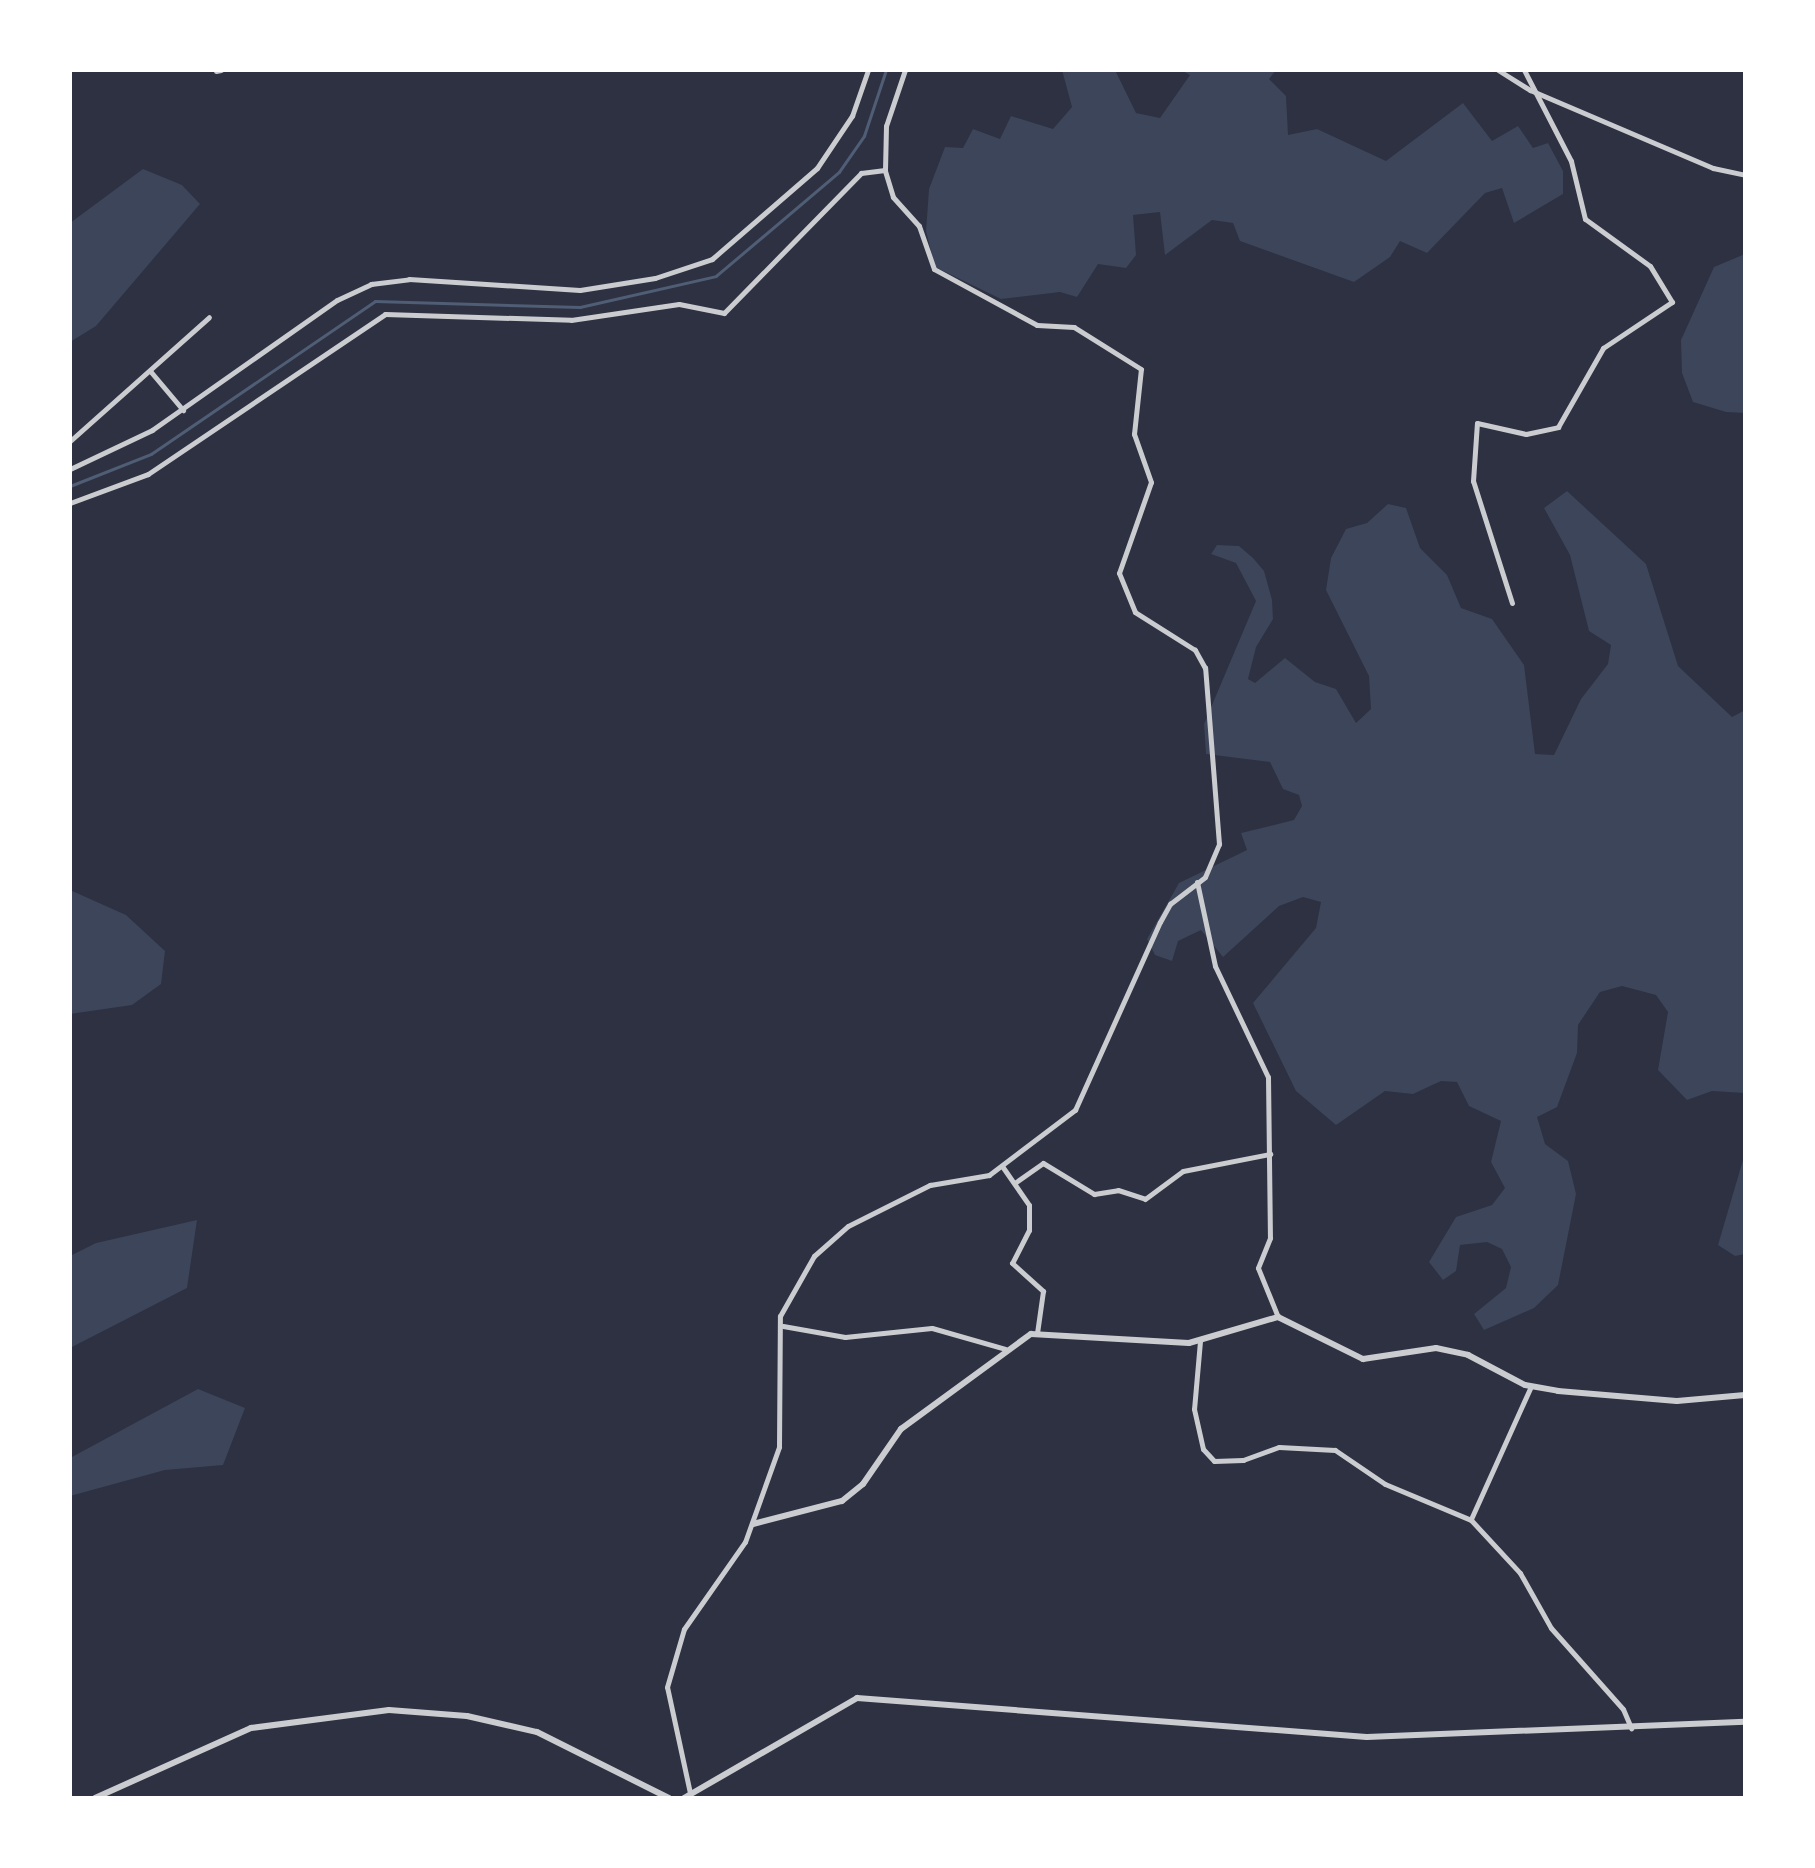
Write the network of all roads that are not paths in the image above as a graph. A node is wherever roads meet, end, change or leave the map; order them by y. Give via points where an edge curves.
1 (868, 70) edge
2 (905, 70) edge
3 (1498, 70) edge
4 (1524, 70) edge
5 (1530, 90) junction
6 (885, 170) junction
7 (1745, 175) edge
8 (209, 316) dead end
9 (151, 372) junction
10 (183, 410) junction
11 (70, 441) edge
12 (70, 469) edge
13 (70, 502) edge
14 (1512, 603) dead end
15 (1197, 882) junction
16 (1270, 1154) junction
17 (1002, 1166) junction
18 (1016, 1182) junction
19 (1278, 1317) junction
20 (782, 1326) junction
21 (1037, 1333) junction
22 (1200, 1341) junction
23 (1005, 1349) junction
24 (1531, 1386) junction
25 (1745, 1396) edge
26 (1470, 1520) junction
27 (753, 1524) junction
28 (1745, 1722) edge
29 (1631, 1728) junction
30 (687, 1796) edge
31 (94, 1798) edge
32 (669, 1798) edge

1 - 10 street via 852,116 817,168 712,259 655,278 580,290 409,279 372,284 338,300
2 - 6 street via 886,126
3 - 5 street
4 - 5 street
5 - 7 street via 1713,168
5 - 14 street via 1571,161 1585,219 1650,266 1672,302 1602,348 1558,428 1526,434 1477,423 1472,482
6 - 13 street via 860,173 724,314 679,304 571,320 385,314 148,474
6 - 15 street via 893,196 919,226 934,269 1037,325 1074,328 1141,370 1134,434 1150,482 1119,573 1135,612 1195,650 1204,668 1220,844
8 - 9 street
9 - 10 street
9 - 11 street
10 - 12 street
15 - 16 street via 1215,966 1268,1077
15 - 17 street via 1160,922 1136,983 1110,1021 1086,1094
16 - 18 street via 1183,1171 1145,1199 1118,1190 1094,1194 1043,1164
16 - 19 street via 1270,1238 1258,1268
17 - 18 street
17 - 20 street via 972,1181 930,1184 848,1226 814,1256 780,1316
18 - 21 street via 1030,1219 1012,1263 1044,1291
19 - 22 street
19 - 24 street via 1363,1358 1436,1348
20 - 23 street via 845,1337 932,1328
20 - 27 street via 779,1447
21 - 22 street
21 - 23 street
22 - 26 street via 1194,1409 1203,1449 1214,1461 1279,1447 1335,1450 1385,1484
23 - 27 street via 901,1429 863,1484 842,1500
24 - 25 street via 1677,1401
24 - 26 street
26 - 29 street via 1520,1573 1550,1628 1623,1709
27 - 30 street via 673,1655 669,1716
28 - 29 street
29 - 30 street via 1367,1737 857,1698
31 - 32 street via 251,1728 388,1710 454,1714 538,1732

